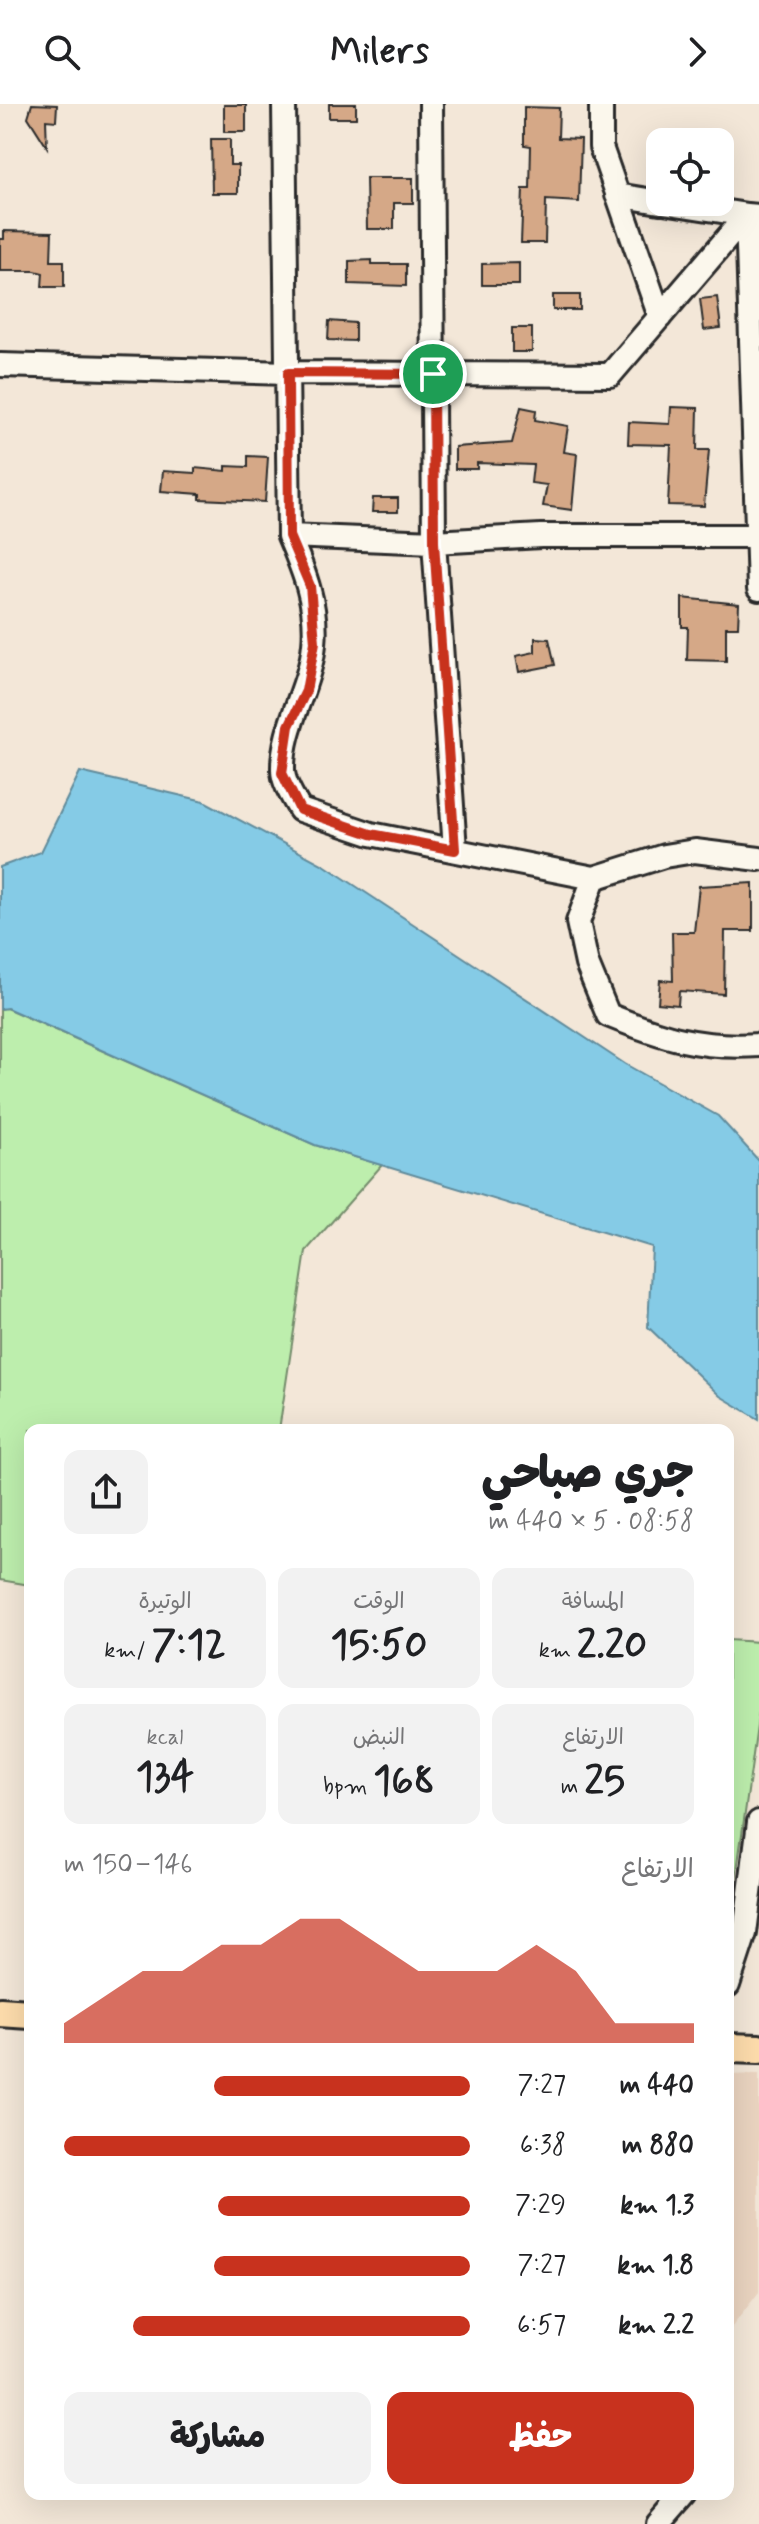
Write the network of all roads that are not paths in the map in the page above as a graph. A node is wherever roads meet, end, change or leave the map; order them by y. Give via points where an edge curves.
1 (284, 104) edge
2 (431, 104) edge
3 (601, 104) edge
4 (617, 195) junction
5 (646, 200) edge
6 (753, 216) edge
7 (660, 317) junction
8 (0, 365) edge
9 (288, 373) junction
10 (433, 374) junction
11 (289, 536) junction
12 (758, 536) edge
13 (434, 542) junction
14 (759, 589) edge
15 (455, 850) junction
16 (759, 859) edge
17 (594, 878) junction
18 (759, 1045) edge
19 (759, 1822) edge
20 (734, 1967) edge
21 (0, 2012) edge
22 (24, 2014) edge
23 (734, 2048) edge
24 (759, 2049) edge
25 (679, 2500) edge
26 (658, 2524) edge

1 - 9 street
2 - 10 street
3 - 4 street via 601,147
4 - 5 street
4 - 7 street
6 - 7 street
6 - 12 street
7 - 10 street via 610,375
8 - 9 street
9 - 10 street
9 - 11 street
10 - 13 street
11 - 13 street
11 - 15 street via 310,586 315,642 306,691 289,726 282,773 300,810 371,834
12 - 13 street via 541,536
12 - 14 street
13 - 15 street
15 - 17 street
16 - 17 street via 695,851
17 - 18 street via 578,922 587,964 608,1015 667,1039 723,1047
19 - 20 street via 745,1933
21 - 22 main road
23 - 24 main road
25 - 26 street

